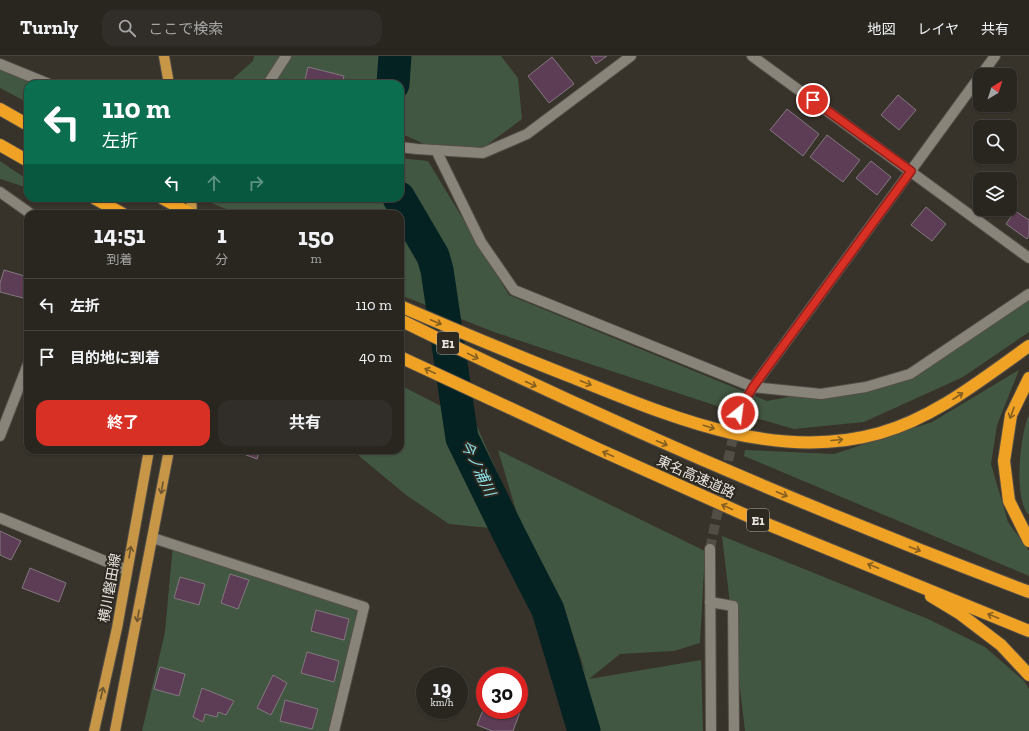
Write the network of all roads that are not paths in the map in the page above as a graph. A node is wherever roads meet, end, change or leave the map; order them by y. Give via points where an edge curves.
1 (164, 56) edge
2 (286, 56) edge
3 (631, 56) edge
4 (752, 56) edge
5 (995, 56) edge
6 (0, 64) edge
7 (986, 68) edge
8 (39, 80) edge
9 (169, 80) edge
10 (271, 80) edge
11 (973, 86) edge
12 (4, 111) edge
13 (24, 122) edge
14 (0, 145) edge
15 (404, 147) edge
16 (436, 150) junction
17 (24, 160) edge
18 (911, 171) junction
19 (0, 192) edge
20 (102, 202) edge
21 (170, 202) edge
22 (25, 210) edge
23 (116, 210) edge
24 (184, 210) edge
25 (1029, 258) edge
26 (1029, 294) edge
27 (404, 308) edge
28 (404, 322) edge
29 (1029, 346) edge
30 (404, 359) edge
31 (24, 374) edge
32 (1029, 378) edge
33 (753, 387) junction
34 (738, 413) tunnel mouth
35 (0, 436) edge
36 (148, 454) edge
37 (168, 454) edge
38 (0, 518) edge
39 (153, 538) junction
40 (1029, 541) edge
41 (710, 549) tunnel mouth
42 (127, 570) junction
43 (896, 576) junction
44 (1029, 592) edge
45 (710, 602) junction
46 (1029, 631) edge
47 (1029, 675) edge
48 (94, 731) edge
49 (116, 731) edge
50 (334, 731) edge
51 (711, 731) edge
52 (734, 731) edge

1 - 9 main road
2 - 10 street
3 - 16 street via 527,134 483,153
4 - 18 street
5 - 7 street
6 - 8 street
11 - 18 street
12 - 13 highway
14 - 17 highway
15 - 16 street
16 - 33 street via 481,242 514,290
18 - 25 street
18 - 33 street
19 - 22 street
20 - 23 highway
21 - 24 highway
26 - 33 street via 910,374 866,387 821,394
27 -> 29 highway via 618,396 734,435 780,441 816,442 849,439 879,433 912,422 949,402
28 -> 44 highway, 東名高速道路 / E1 via 609,420 905,545
43 -> 30 highway, 東名高速道路 / E1 via 750,517
31 - 35 street
32 -> 40 highway via 1011,415 1004,461 1008,501
33 - 34 street
42 -> 36 main road, 横川磐田線
37 -> 39 main road
38 - 42 street
39 -> 49 main road
39 - 50 street via 364,607
41 - 45 street
48 -> 42 main road, 横川磐田線
46 -> 43 highway, 東名高速道路 / E1
43 - 47 highway via 959,613 1001,645
45 - 51 street
45 - 52 street via 732,606

